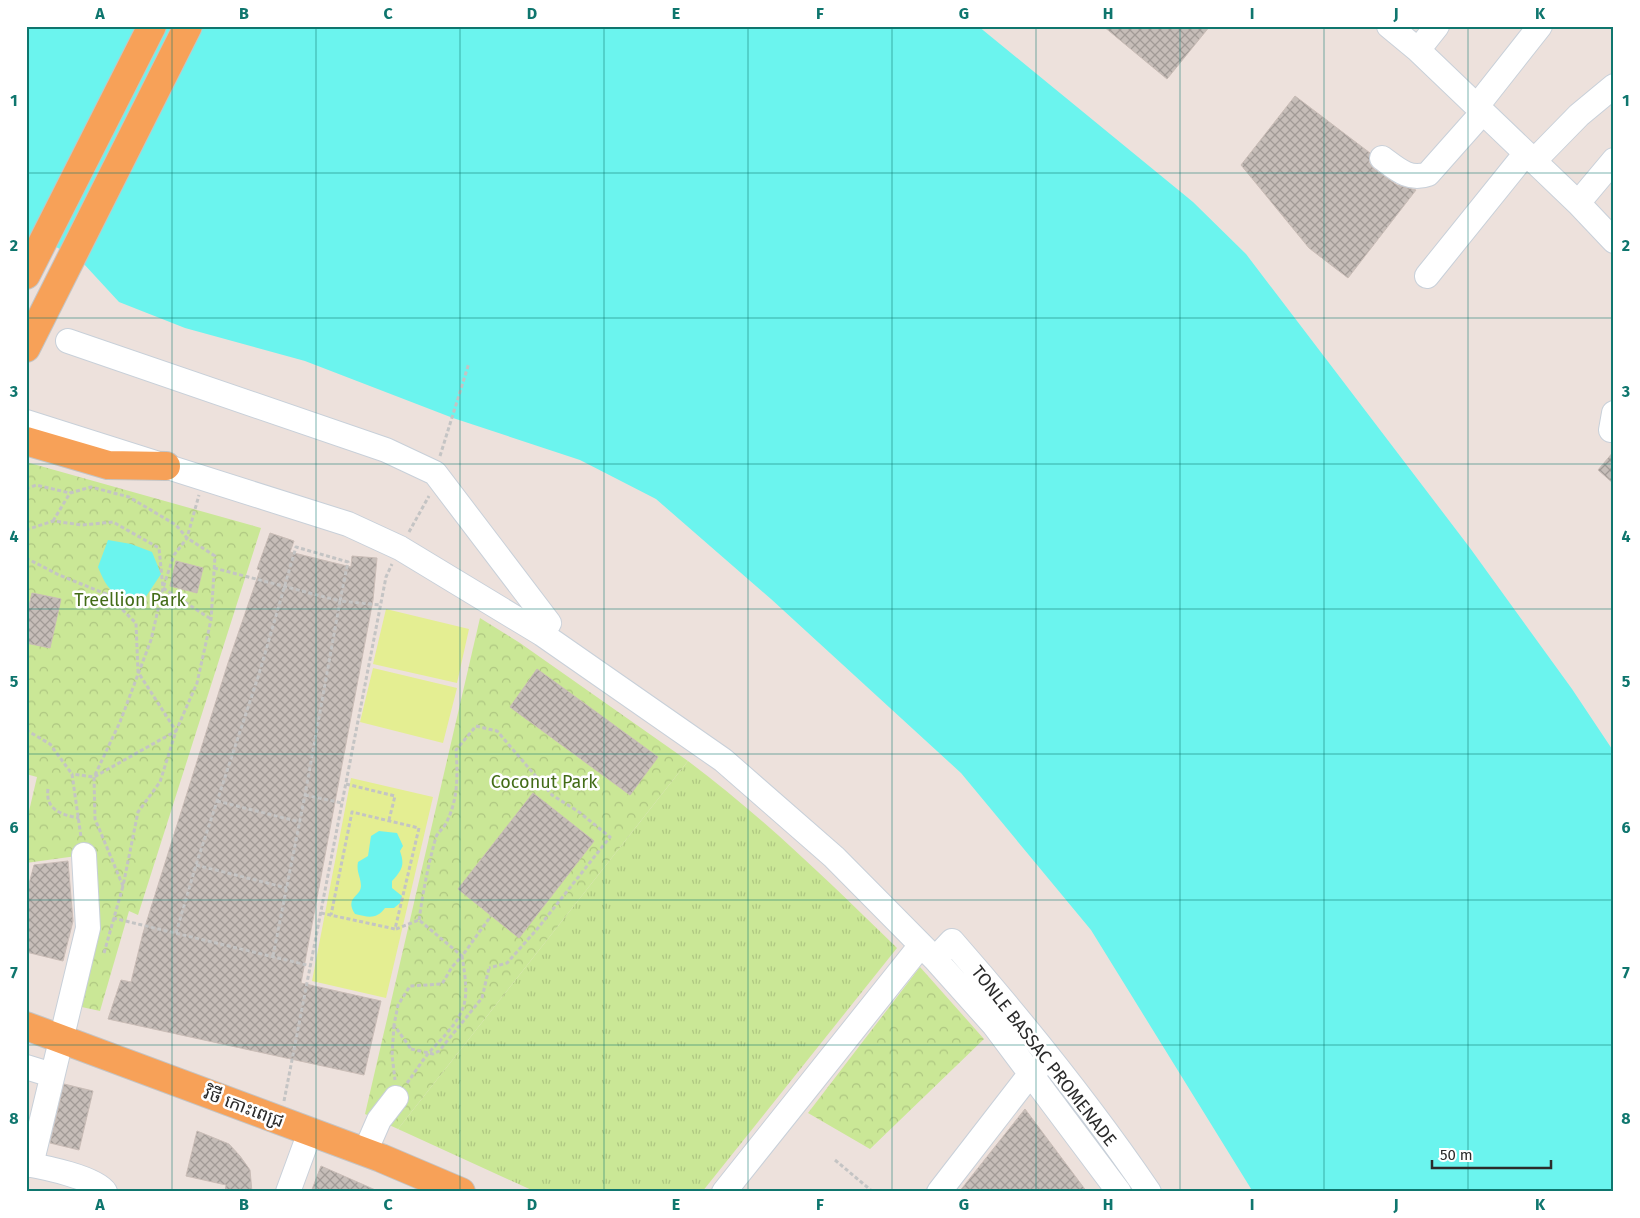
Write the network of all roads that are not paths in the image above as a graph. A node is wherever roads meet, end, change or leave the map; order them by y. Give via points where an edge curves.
1 (152, 26) edge
2 (188, 26) edge
3 (1389, 26) edge
4 (1436, 26) edge
5 (1540, 26) edge
6 (1418, 50) junction
7 (1614, 86) edge
8 (1480, 109) junction
9 (1530, 157) junction
10 (1382, 158) dead end
11 (1614, 160) edge
12 (1578, 203) junction
13 (1614, 241) edge
14 (26, 274) edge
15 (1427, 276) dead end
16 (68, 341) dead end
17 (26, 348) edge
18 (26, 422) edge
19 (26, 441) edge
20 (166, 466) junction
21 (542, 634) junction
22 (84, 855) road end
23 (928, 952) junction
24 (26, 1026) edge
25 (61, 1038) junction
26 (1050, 1058) junction
27 (26, 1067) edge
28 (1031, 1073) junction
29 (52, 1075) junction
30 (396, 1098) road end
31 (310, 1132) junction
32 (365, 1152) junction
33 (28, 1164) edge
34 (105, 1192) edge
35 (288, 1192) edge
36 (461, 1192) edge
37 (724, 1192) edge
38 (938, 1192) edge
39 (1119, 1192) edge
40 (1149, 1192) edge

1 - 14 main road
2 - 17 main road
3 - 6 street
4 - 6 street
5 - 8 street
6 - 8 street
7 - 9 street
8 - 9 street
8 - 10 street via 1428,174 1408,176
9 - 12 street
9 - 15 street
11 - 12 street
12 - 13 street
16 - 21 street via 386,450 435,473 549,624
18 - 20 street
19 - 20 main road via 108,465
20 - 21 street via 348,524 400,548
21 - 23 street via 722,760 834,857
22 - 25 street via 88,928
23 - 26 street, TONLE BASSAC PROMENADE via 952,942
23 - 28 street via 994,1025
23 - 37 street
24 - 25 main road, វិថី កោះពេជ្រ
25 - 29 street
25 - 31 main road, វិថី កោះពេជ្រ
26 - 28 street
26 - 40 street, TONLE BASSAC PROMENADE
27 - 29 street
28 - 38 street
28 - 39 street
29 - 33 street
30 - 32 street via 379,1120
31 - 32 main road, វិថី កោះពេជ្រ
31 - 35 street
32 - 36 main road, វិថី កោះពេជ្រ
33 - 34 street via 88,1180

